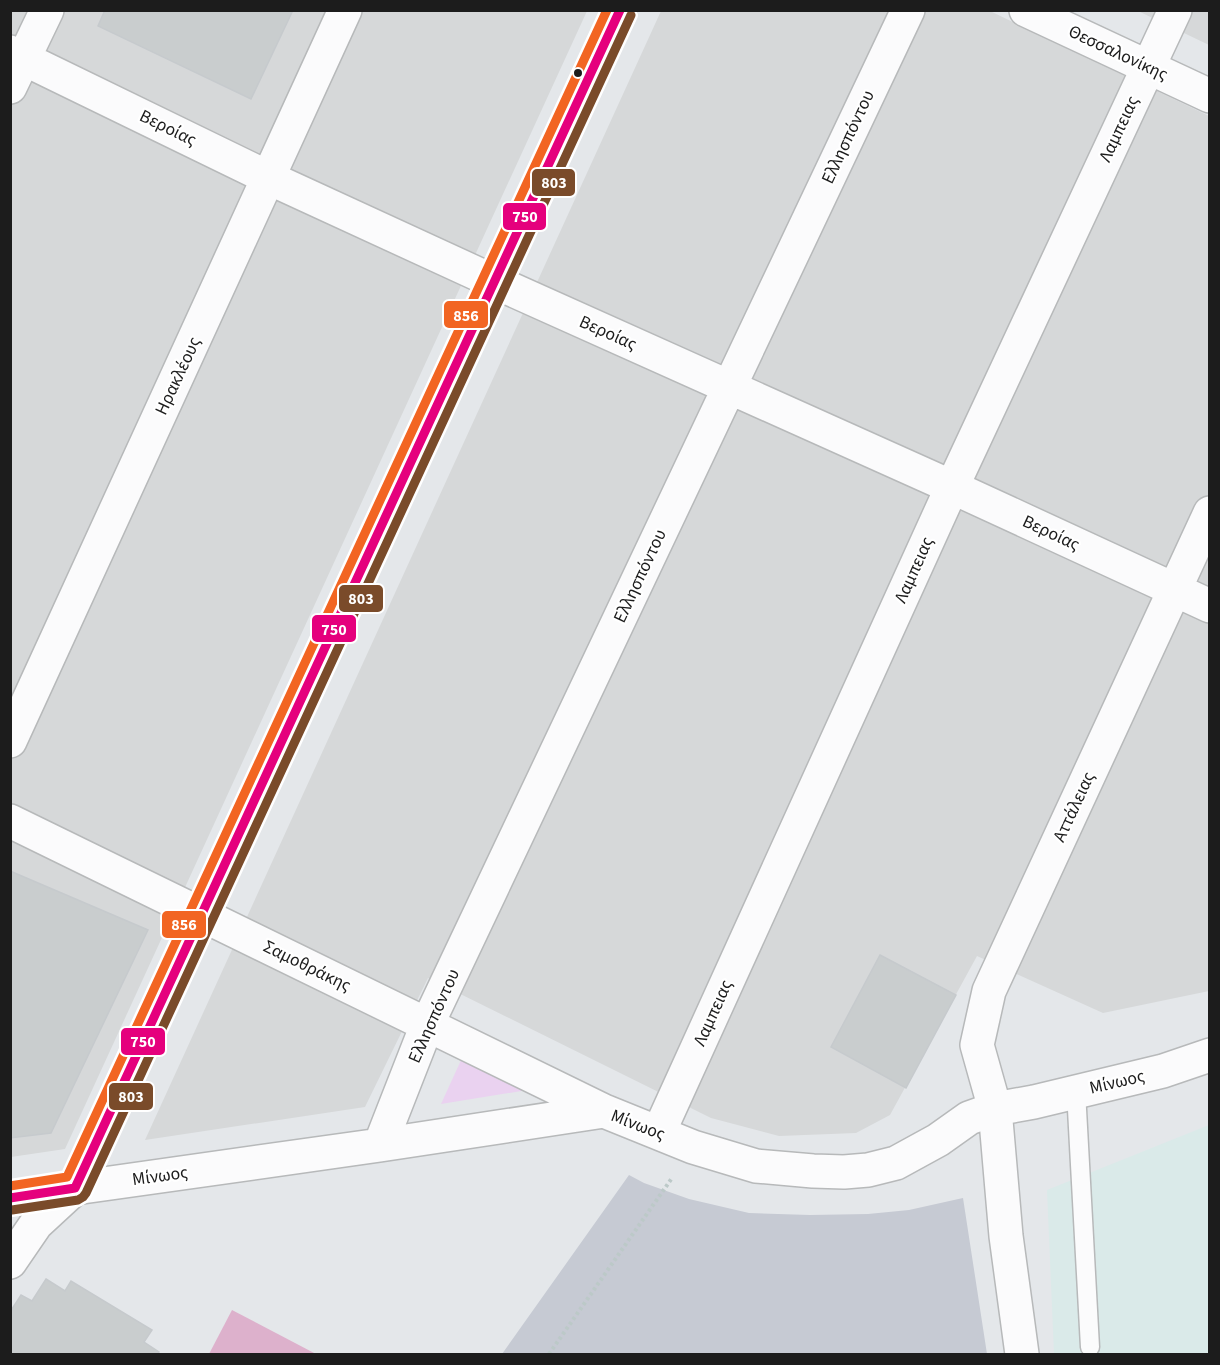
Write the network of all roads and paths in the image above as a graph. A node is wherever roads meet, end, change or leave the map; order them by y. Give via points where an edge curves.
1 (47, 10) edge
2 (345, 10) edge
3 (620, 10) edge
4 (908, 10) edge
5 (1026, 10) edge
6 (1175, 10) edge
7 (15, 66) edge
8 (1148, 68) junction
9 (1209, 96) edge
10 (269, 178) junction
11 (495, 282) junction
12 (730, 388) junction
13 (951, 487) junction
14 (1209, 513) edge
15 (1174, 590) junction
16 (1209, 606) edge
17 (10, 741) edge
18 (10, 821) edge
19 (201, 915) junction
20 (428, 1025) junction
21 (1209, 1055) edge
22 (1076, 1091) junction
23 (995, 1109) junction
24 (604, 1111) junction
25 (659, 1132) junction
26 (380, 1145) junction
27 (693, 1147) junction
28 (75, 1188) junction
29 (10, 1198) edge
30 (10, 1262) edge
31 (1090, 1347) dead end
32 (549, 1354) edge
33 (1022, 1354) edge

1 - 7 street
2 - 10 street, Ηρακλέους
3 - 11 street
4 - 12 street, Ελλησπόντου
5 - 8 street, Θεσσαλονίκης
6 - 8 street, Λαμπειας
7 - 10 street, Βεροίας
8 - 9 street, Θεσσαλονίκης
8 - 13 street, Λαμπειας
10 - 11 street, Βεροίας
10 - 17 street, Ηρακλέους
11 - 12 street, Βεροίας
11 - 19 street
12 - 13 street, Βεροίας
12 - 20 street, Ελλησπόντου
13 - 15 street, Βεροίας
13 - 25 street, Λαμπειας
14 - 15 street, Αττάλειας
15 - 16 street, Βεροίας
15 - 23 street, Αττάλειας via 989,991 977,1045
18 - 19 street, Σαμοθράκης
19 - 20 street, Σαμοθράκης
19 - 28 street
20 - 24 street, Σαμοθράκης
20 - 26 street, Ελλησπόντου
21 - 22 street, Μίνωος via 1163,1071
22 - 23 street, Μίνωος
22 - 31 lane
23 - 27 street, Μίνωος via 969,1118 896,1162 868,1170 813,1172 756,1166
23 - 33 street, Αττάλειας
24 - 25 street, Μίνωος
24 - 26 street, Μίνωος
25 - 27 street, Μίνωος
26 - 28 street, Μίνωος
27 - 32 path
28 - 29 street, Μίνωος
28 - 30 street via 36,1224

